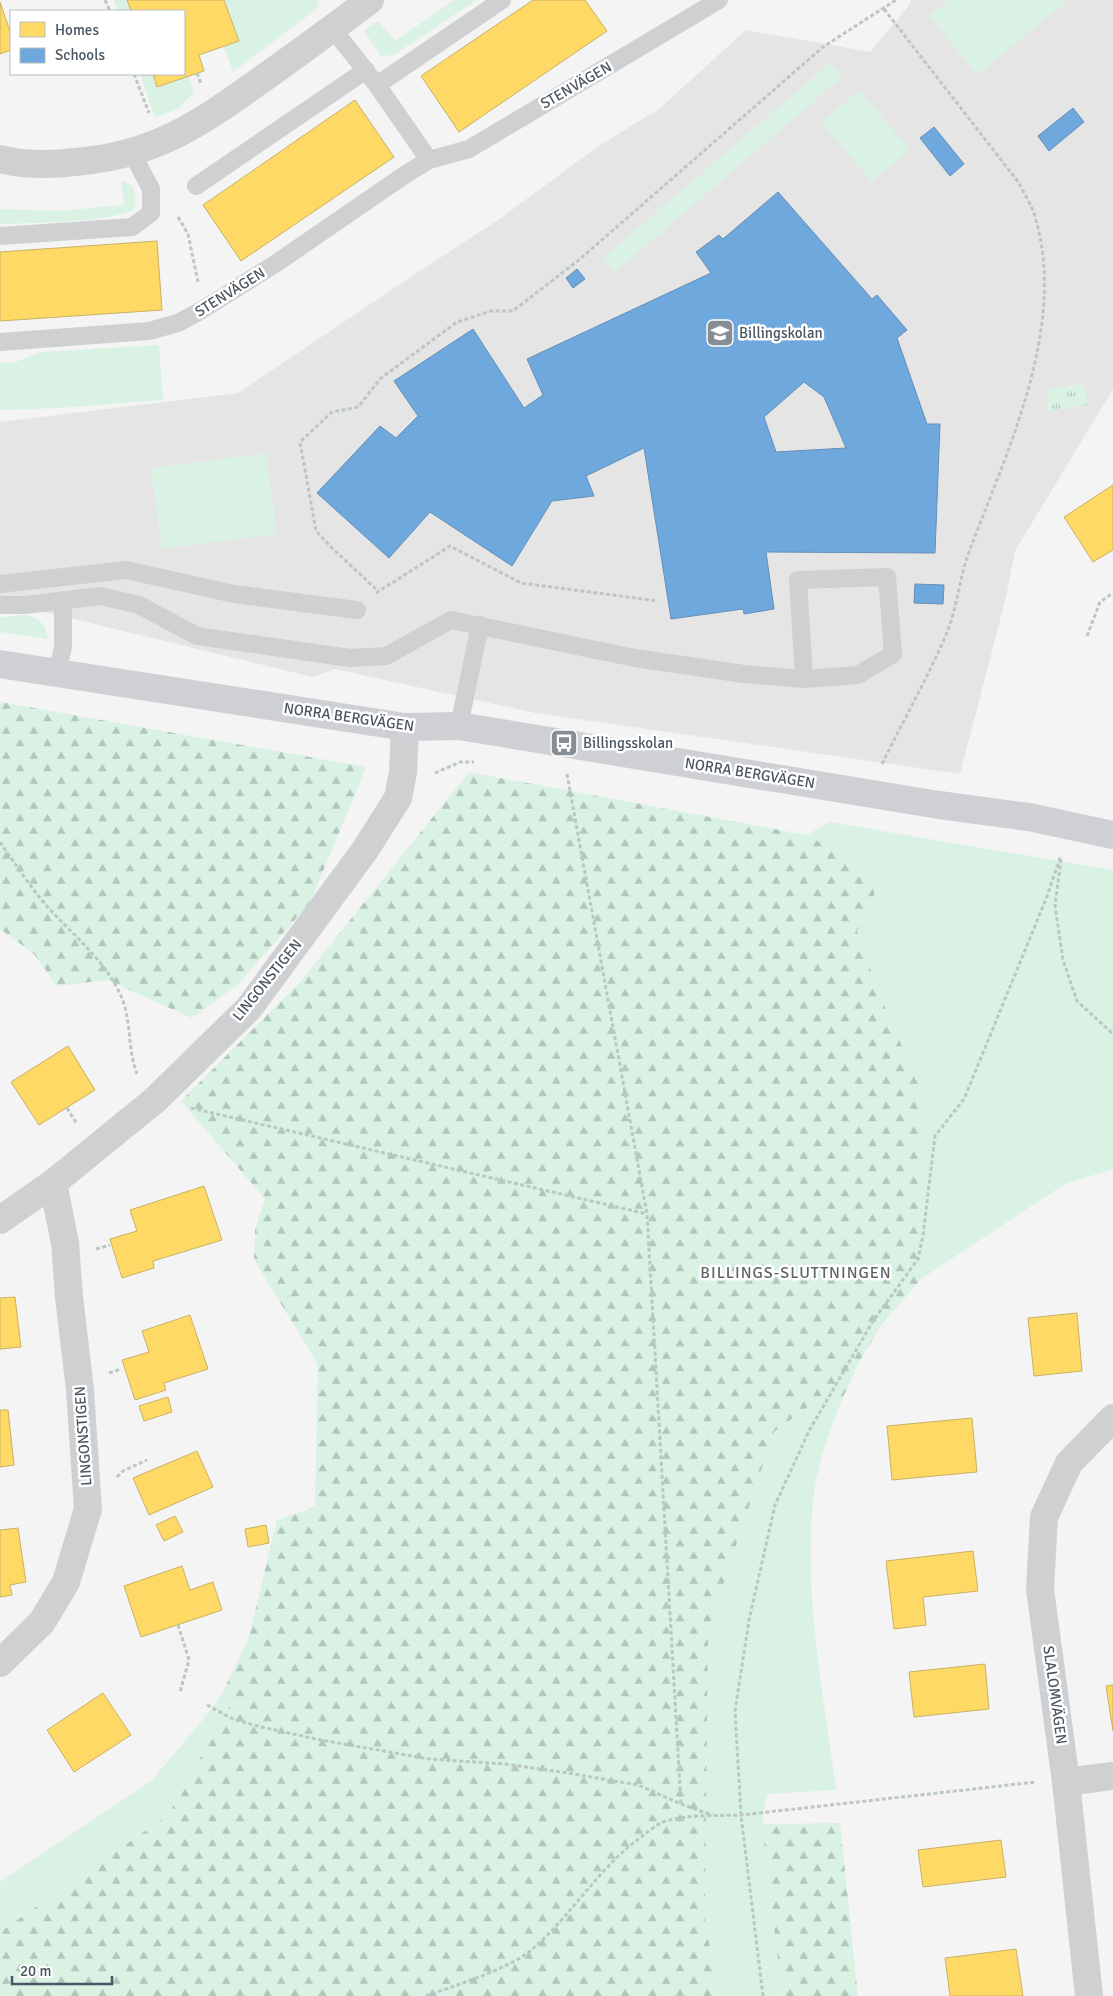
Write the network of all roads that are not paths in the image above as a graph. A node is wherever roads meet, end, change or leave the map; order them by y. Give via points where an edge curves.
1 (370, 0) edge
2 (502, 0) edge
3 (718, 0) edge
4 (332, 28) junction
5 (366, 70) junction
6 (377, 85) junction
7 (132, 153) junction
8 (0, 159) edge
9 (429, 160) junction
10 (196, 186) dead end
11 (0, 236) edge
12 (0, 342) edge
13 (0, 584) edge
14 (63, 600) junction
15 (0, 605) edge
16 (357, 610) road end
17 (480, 624) junction
18 (0, 664) edge
19 (57, 672) junction
20 (804, 679) junction
21 (459, 726) junction
22 (405, 728) junction
23 (1111, 829) edge
24 (53, 1183) junction
25 (0, 1220) edge
26 (1113, 1418) edge
27 (0, 1662) edge
28 (1113, 1776) edge
29 (1054, 1782) junction
30 (1089, 1996) edge

1 - 4 street
2 - 6 lane
3 - 9 lane, STENVÄGEN via 469,149
4 - 5 lane
4 - 7 street via 185,131
5 - 6 lane
5 - 10 lane
6 - 9 lane
7 - 8 street via 102,160 57,164
7 - 11 lane via 151,189 151,212 132,227
9 - 12 lane, STENVÄGEN via 275,264 178,323 149,330
13 - 16 lane via 126,570 234,594
14 - 15 lane
14 - 17 lane via 101,596 139,606 197,636 350,658 386,656 451,620
14 - 19 lane via 63,647
17 - 20 lane via 636,658
17 - 21 lane
18 - 19 street, NORRA BERGVÄGEN
19 - 22 street, NORRA BERGVÄGEN
20 - 20 lane via 798,580 887,576 893,654 858,675
21 - 22 street, NORRA BERGVÄGEN
21 - 23 street, NORRA BERGVÄGEN via 939,805
22 - 24 street, LINGONSTIGEN via 404,772 398,798 365,850 248,1008 155,1100
24 - 25 street, LINGONSTIGEN
24 - 27 street, LINGONSTIGEN via 65,1243 88,1509 66,1582 42,1622
26 - 29 street, SLALOMVÄGEN via 1069,1463 1044,1517 1040,1589
28 - 29 street
29 - 30 street, SLALOMVÄGEN

